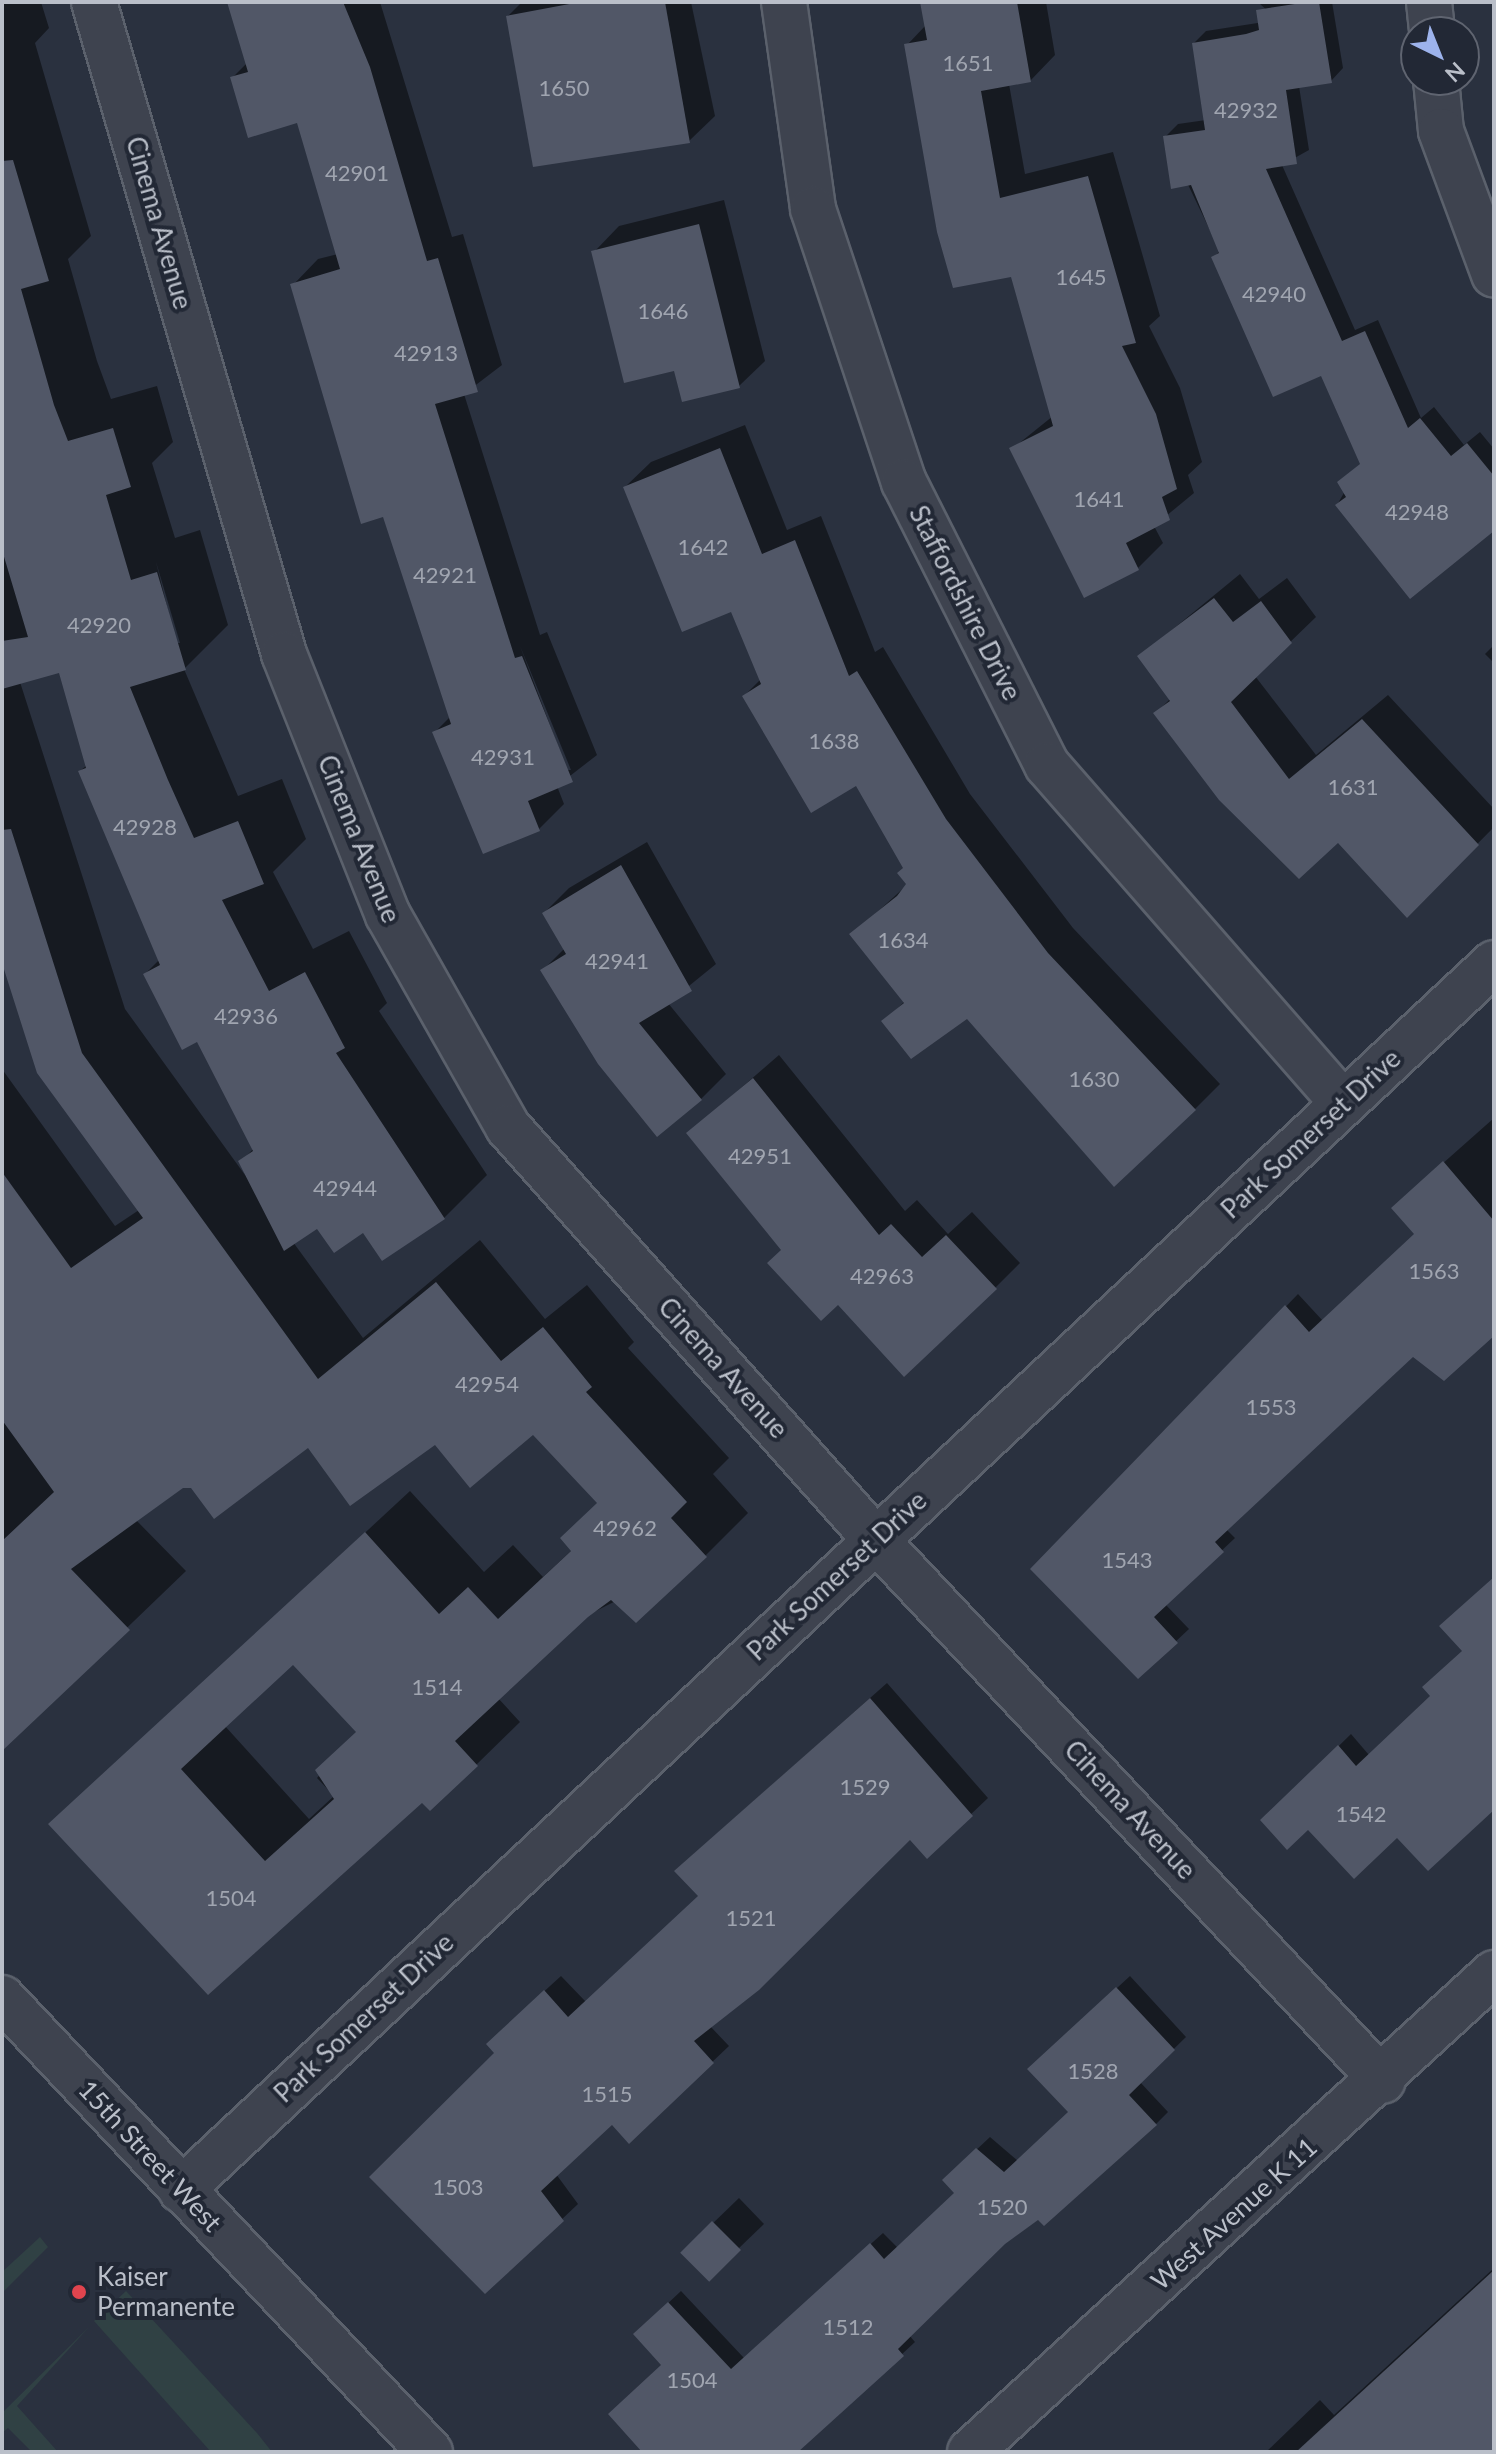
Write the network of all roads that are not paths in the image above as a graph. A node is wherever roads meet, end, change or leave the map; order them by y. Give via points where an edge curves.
1 (94, 2) edge
2 (784, 2) edge
3 (1438, 96) edge
4 (1494, 274) edge
5 (1494, 963) edge
6 (1343, 1103) junction
7 (876, 1540) junction
8 (1494, 1973) edge
9 (2, 1998) edge
10 (1383, 2081) junction
11 (181, 2190) junction
12 (430, 2452) edge
13 (970, 2452) edge

1 - 7 street, Cinema Avenue via 284,654 388,915 508,1127
2 - 6 street, Staffordshire Drive via 813,209 904,482 939,553 1047,765
3 - 4 street via 1441,131
5 - 6 street, Park Somerset Drive
6 - 7 street, Park Somerset Drive
7 - 10 street, Cihema Avenue
7 - 11 street, Park Somerset Drive
8 - 10 street, West Avenue K 11
9 - 11 street, 15th Street West
10 - 13 street, West Avenue K 11
11 - 12 street, 15th Street West

